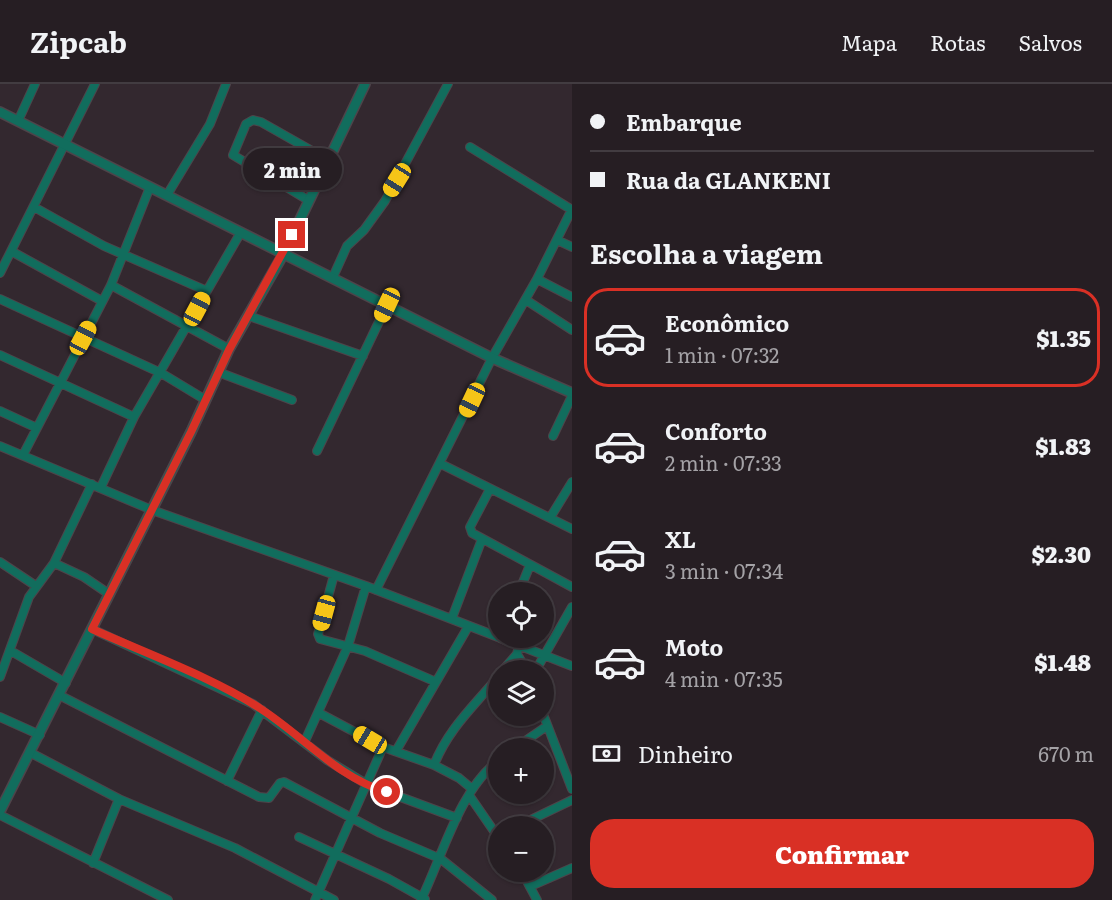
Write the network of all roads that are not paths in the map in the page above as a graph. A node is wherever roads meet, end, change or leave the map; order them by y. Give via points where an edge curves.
1 (35, 84) edge
2 (95, 84) edge
3 (226, 84) edge
4 (365, 84) edge
5 (448, 84) edge
6 (0, 113) edge
7 (18, 121) junction
8 (65, 145) junction
9 (470, 147) dead end
10 (328, 160) junction
11 (150, 187) junction
12 (167, 195) junction
13 (308, 200) junction
14 (34, 207) junction
15 (572, 209) edge
16 (241, 231) junction
17 (557, 240) junction
18 (572, 247) edge
19 (11, 251) junction
20 (284, 253) junction
21 (122, 254) junction
22 (0, 273) edge
23 (333, 277) junction
24 (537, 279) junction
25 (111, 285) junction
26 (207, 291) junction
27 (572, 297) edge
28 (0, 299) edge
29 (526, 300) junction
30 (102, 301) junction
31 (387, 305) junction
32 (249, 316) junction
33 (188, 327) junction
34 (572, 330) edge
35 (83, 338) junction
36 (229, 350) junction
37 (0, 355) edge
38 (363, 356) junction
39 (492, 358) junction
40 (218, 372) junction
41 (161, 374) junction
42 (60, 383) junction
43 (572, 395) edge
44 (204, 399) junction
45 (292, 400) dead end
46 (0, 411) edge
47 (134, 417) junction
48 (37, 428) junction
49 (553, 436) dead end
50 (0, 446) edge
51 (317, 452) dead end
52 (23, 455) junction
53 (441, 464) junction
54 (572, 482) edge
55 (93, 484) junction
56 (101, 487) junction
57 (490, 489) junction
58 (152, 510) junction
59 (550, 518) junction
60 (572, 529) edge
61 (482, 539) junction
62 (0, 562) edge
63 (54, 563) junction
64 (530, 565) junction
65 (334, 575) junction
66 (523, 582) edge
67 (36, 586) junction
68 (366, 586) junction
69 (572, 587) edge
70 (376, 590) junction
71 (109, 594) junction
72 (572, 607) edge
73 (452, 618) junction
74 (468, 627) junction
75 (92, 629) junction
76 (488, 634) edge
77 (348, 646) junction
78 (518, 649) junction
79 (11, 651) junction
80 (547, 654) junction
81 (510, 660) edge
82 (522, 660) edge
83 (543, 660) edge
84 (572, 666) edge
85 (0, 677) edge
86 (436, 682) junction
87 (66, 683) junction
88 (488, 689) edge
89 (59, 695) junction
90 (262, 710) junction
91 (319, 713) junction
92 (0, 717) edge
93 (547, 726) joint
94 (40, 735) junction
95 (530, 738) edge
96 (304, 741) junction
97 (383, 747) junction
98 (396, 751) junction
99 (31, 753) junction
100 (434, 765) junction
101 (488, 772) edge
102 (228, 781) junction
103 (368, 785) junction
104 (572, 789) edge
105 (470, 791) junction
106 (119, 799) junction
107 (572, 800) edge
108 (0, 813) edge
109 (539, 816) edge
110 (353, 818) junction
111 (457, 818) junction
112 (488, 821) edge
113 (299, 837) dead end
114 (335, 856) junction
115 (441, 859) junction
116 (93, 863) junction
117 (572, 868) edge
118 (528, 882) edge
119 (531, 886) junction
120 (317, 896) edge
121 (423, 899) edge
122 (168, 900) edge
123 (334, 900) edge
124 (492, 900) edge
125 (537, 900) edge

1 - 7 street
2 - 8 street
3 - 12 street via 210,124
4 - 10 street
5 - 23 street via 385,201 347,246
6 - 7 street
7 - 8 street
8 - 11 street
8 - 14 street
9 - 15 street
10 - 13 street
10 - 13 street via 261,122 253,120 246,124 233,155
11 - 12 street
11 - 21 street
12 - 16 street
13 - 20 street
14 - 19 street
14 - 21 street
15 - 17 street
16 - 20 street
16 - 26 street
17 - 18 street
17 - 24 street
19 - 22 street
19 - 30 street
20 - 23 street
20 - 32 street
21 - 25 street
21 - 26 street
23 - 31 street
24 - 27 street
24 - 29 street
25 - 30 street
25 - 33 street
26 - 33 street
28 - 35 street
29 - 34 street
29 - 39 street
30 - 35 street
31 - 38 street
31 - 39 street
32 - 36 street
32 - 38 street
33 - 36 street
33 - 41 street
35 - 41 street
35 - 42 street
36 - 40 street
37 - 42 street
38 - 51 street
39 - 43 street
39 - 53 street
40 - 44 street
40 - 45 street
41 - 44 street
41 - 47 street
42 - 47 street
42 - 48 street
43 - 49 street
44 - 58 street
46 - 48 street
47 - 56 street
48 - 52 street
50 - 52 street
52 - 55 street
53 - 57 street
53 - 70 street
54 - 59 street
55 - 56 street
55 - 63 street
56 - 58 street
57 - 59 street
57 - 61 street via 470,527
58 - 65 street
58 - 71 street
59 - 60 street
61 - 64 street
61 - 73 street
62 - 67 street
63 - 67 street
63 - 71 street
64 - 66 street
64 - 69 street
65 - 68 street
65 - 77 street via 318,636
67 - 79 street
68 - 70 street
68 - 77 street
70 - 73 street
71 - 75 street
72 - 80 street
73 - 74 street
74 - 76 street
74 - 86 street
75 - 87 street
75 - 90 street
77 - 86 street
77 - 91 street
78 - 80 street
78 - 81 street
78 - 82 street
79 - 85 street
79 - 87 street
80 - 83 street
80 - 84 street
86 - 98 street
87 - 89 street
88 - 100 street via 450,734
89 - 94 street
89 - 102 street
90 - 96 street
90 - 102 street
91 - 96 street
91 - 97 street
92 - 94 street
93 - 95 street
93 - 104 street
94 - 99 street
96 - 103 street
97 - 98 street
97 - 103 street
98 - 100 street
99 - 106 street
99 - 108 street
100 - 105 street via 459,778
101 - 105 street
102 - 110 street via 265,798 272,796 282,781
103 - 110 street
103 - 111 street
105 - 111 street
105 - 112 street
106 - 116 street
106 - 120 street via 235,848
107 - 109 street
108 - 116 street
110 - 114 street
110 - 115 street
111 - 115 street
113 - 114 street
114 - 120 street
114 - 121 street via 389,879
115 - 121 street
115 - 124 street
116 - 122 street
117 - 119 street
118 - 119 street
119 - 125 street
120 - 123 street

